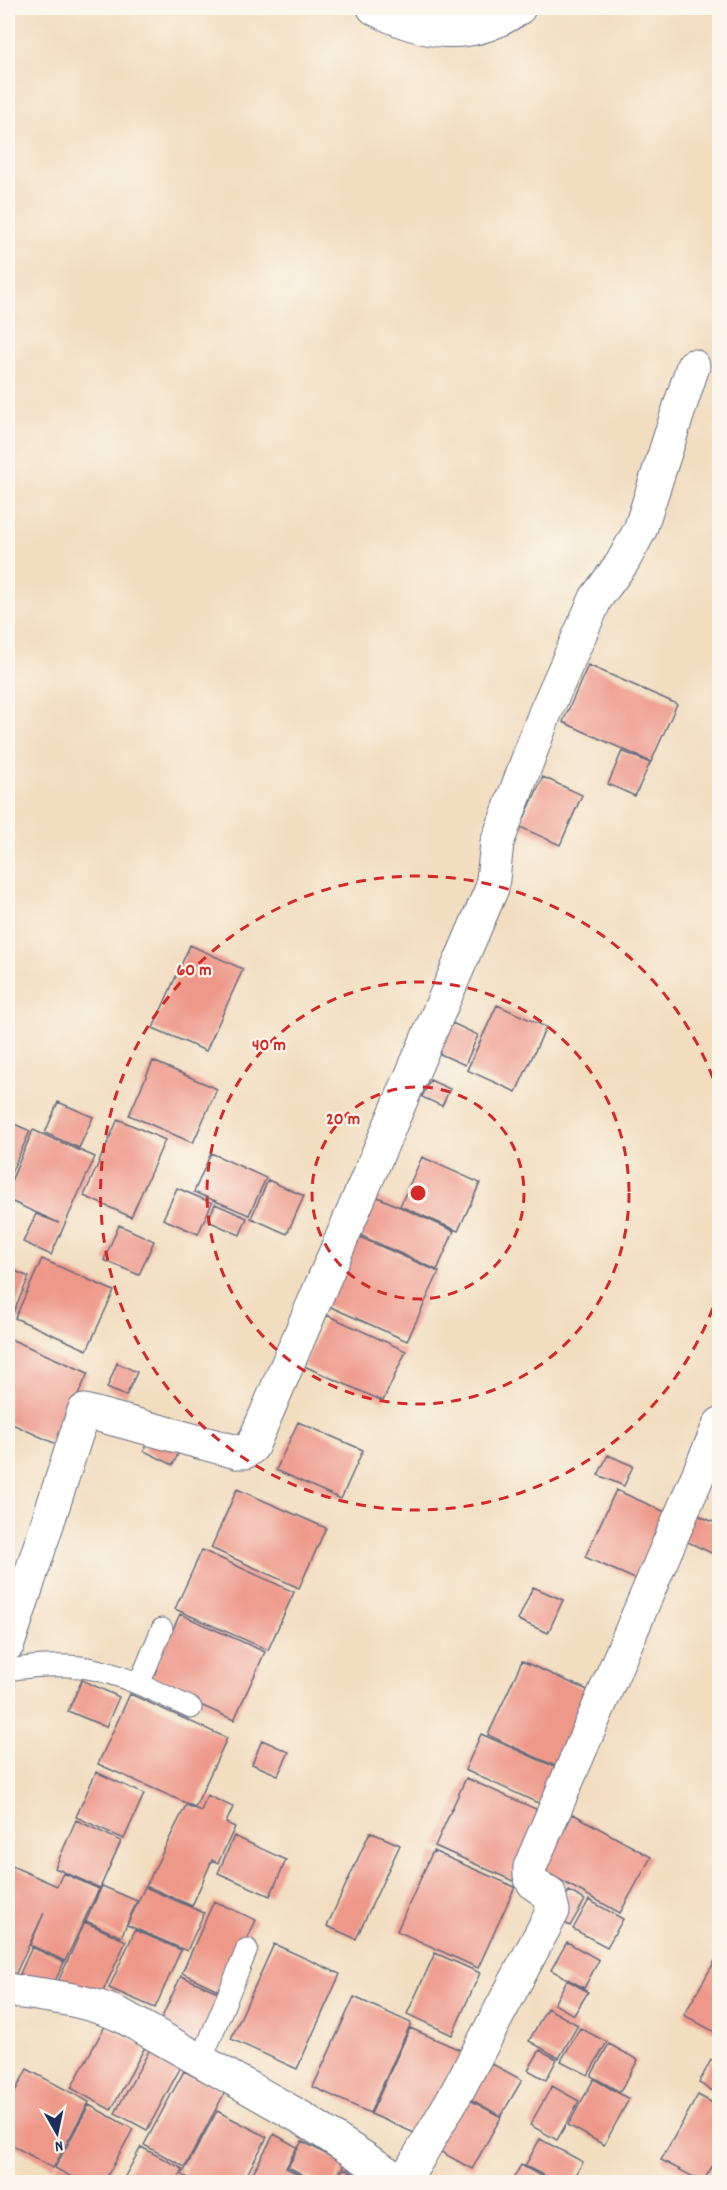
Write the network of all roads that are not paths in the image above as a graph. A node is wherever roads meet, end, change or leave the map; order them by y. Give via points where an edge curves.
1 (374, 8) edge
2 (519, 8) edge
3 (693, 366) dead end
4 (720, 1424) edge
5 (162, 1629) dead end
6 (8, 1644) edge
7 (8, 1670) edge
8 (139, 1684) junction
9 (190, 1708) dead end
10 (247, 1950) dead end
11 (9, 1994) edge
12 (201, 2061) junction
13 (402, 2182) edge

1 - 2 street via 404,23 444,31 475,30
3 - 6 street via 640,530 596,598 545,713 497,843 492,888 252,1447 237,1452 84,1411
4 - 13 street via 530,1867 533,1884 549,1893 553,1911 458,2090
5 - 8 lane
7 - 8 lane via 56,1664 84,1666
8 - 9 lane
10 - 12 lane
11 - 12 street via 102,2006
12 - 13 street via 302,2118

